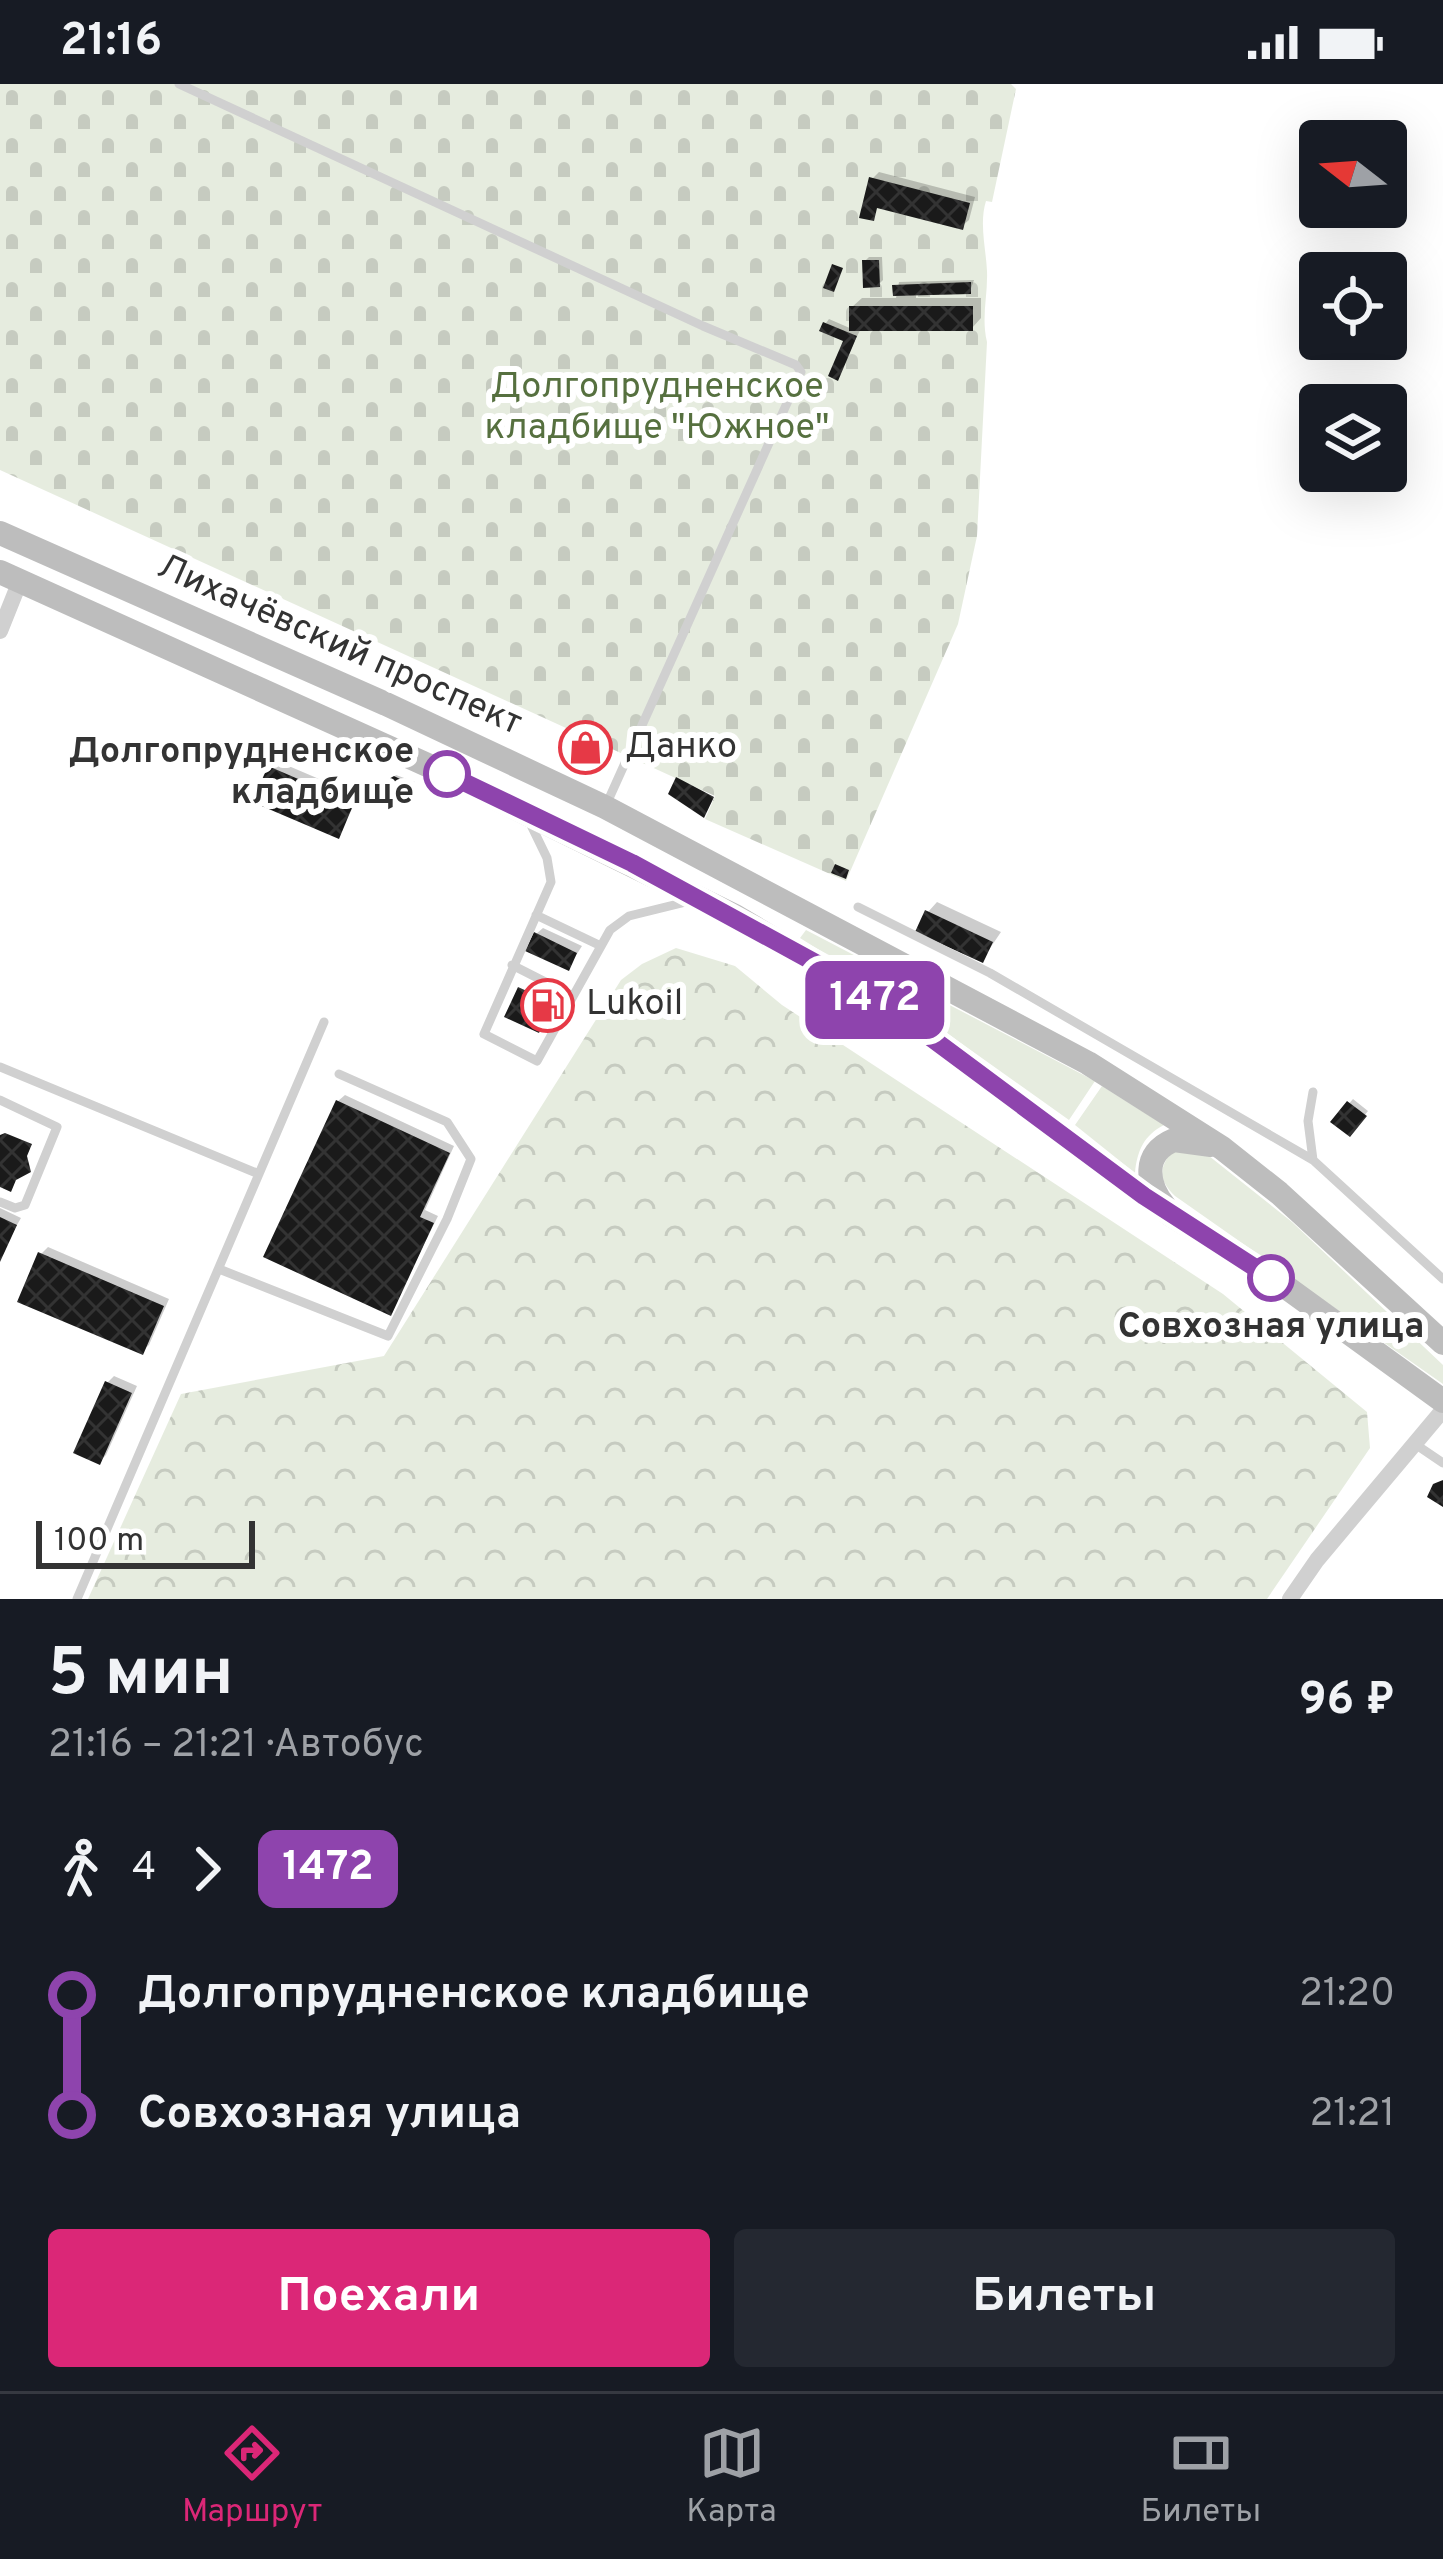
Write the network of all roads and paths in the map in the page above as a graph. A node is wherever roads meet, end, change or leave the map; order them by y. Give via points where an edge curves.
1 (179, 84) edge
2 (0, 533) edge
3 (10, 576) edge
4 (0, 631) edge
5 (514, 807) junction
6 (604, 807) junction
7 (701, 898) junction
8 (858, 907) dead end
9 (536, 914) junction
10 (601, 946) junction
11 (512, 964) junction
12 (573, 996) junction
13 (324, 1022) dead end
14 (0, 1066) edge
15 (339, 1074) dead end
16 (1313, 1092) dead end
17 (0, 1100) edge
18 (1222, 1148) junction
19 (1313, 1160) junction
20 (259, 1174) junction
21 (0, 1202) edge
22 (1170, 1214) junction
23 (219, 1269) junction
24 (1443, 1279) edge
25 (1443, 1343) edge
26 (1443, 1406) edge
27 (1415, 1444) junction
28 (1443, 1463) edge
29 (1296, 1596) edge
30 (77, 1599) edge

1 - 6 lane via 801,372
2 - 6 main road, Лихачёвский проспект
3 - 4 street
3 - 5 main road, Лихачёвский проспект
5 - 7 main road, Лихачёвский проспект
5 - 9 lane via 547,858 551,882
6 - 18 main road, Лихачёвский проспект via 1106,1072
7 - 10 lane via 629,916
7 - 22 main road, Лихачёвский проспект via 899,1014
8 - 19 lane via 990,973
9 - 10 lane
9 - 11 lane
10 - 12 lane
11 - 12 lane
11 - 12 lane via 484,1034 537,1061
13 - 20 lane
14 - 20 lane
15 - 23 lane via 448,1122 471,1159 388,1336
16 - 19 lane
17 - 21 lane via 57,1127 25,1205
18 - 22 main road via 1186,1139 1156,1151 1150,1182
18 - 25 main road, Лихачёвский проспект
19 - 24 lane
20 - 23 lane
22 - 26 main road, Лихачёвский проспект via 1290,1290
23 - 30 lane
26 - 27 street
27 - 28 lane
27 - 29 street

